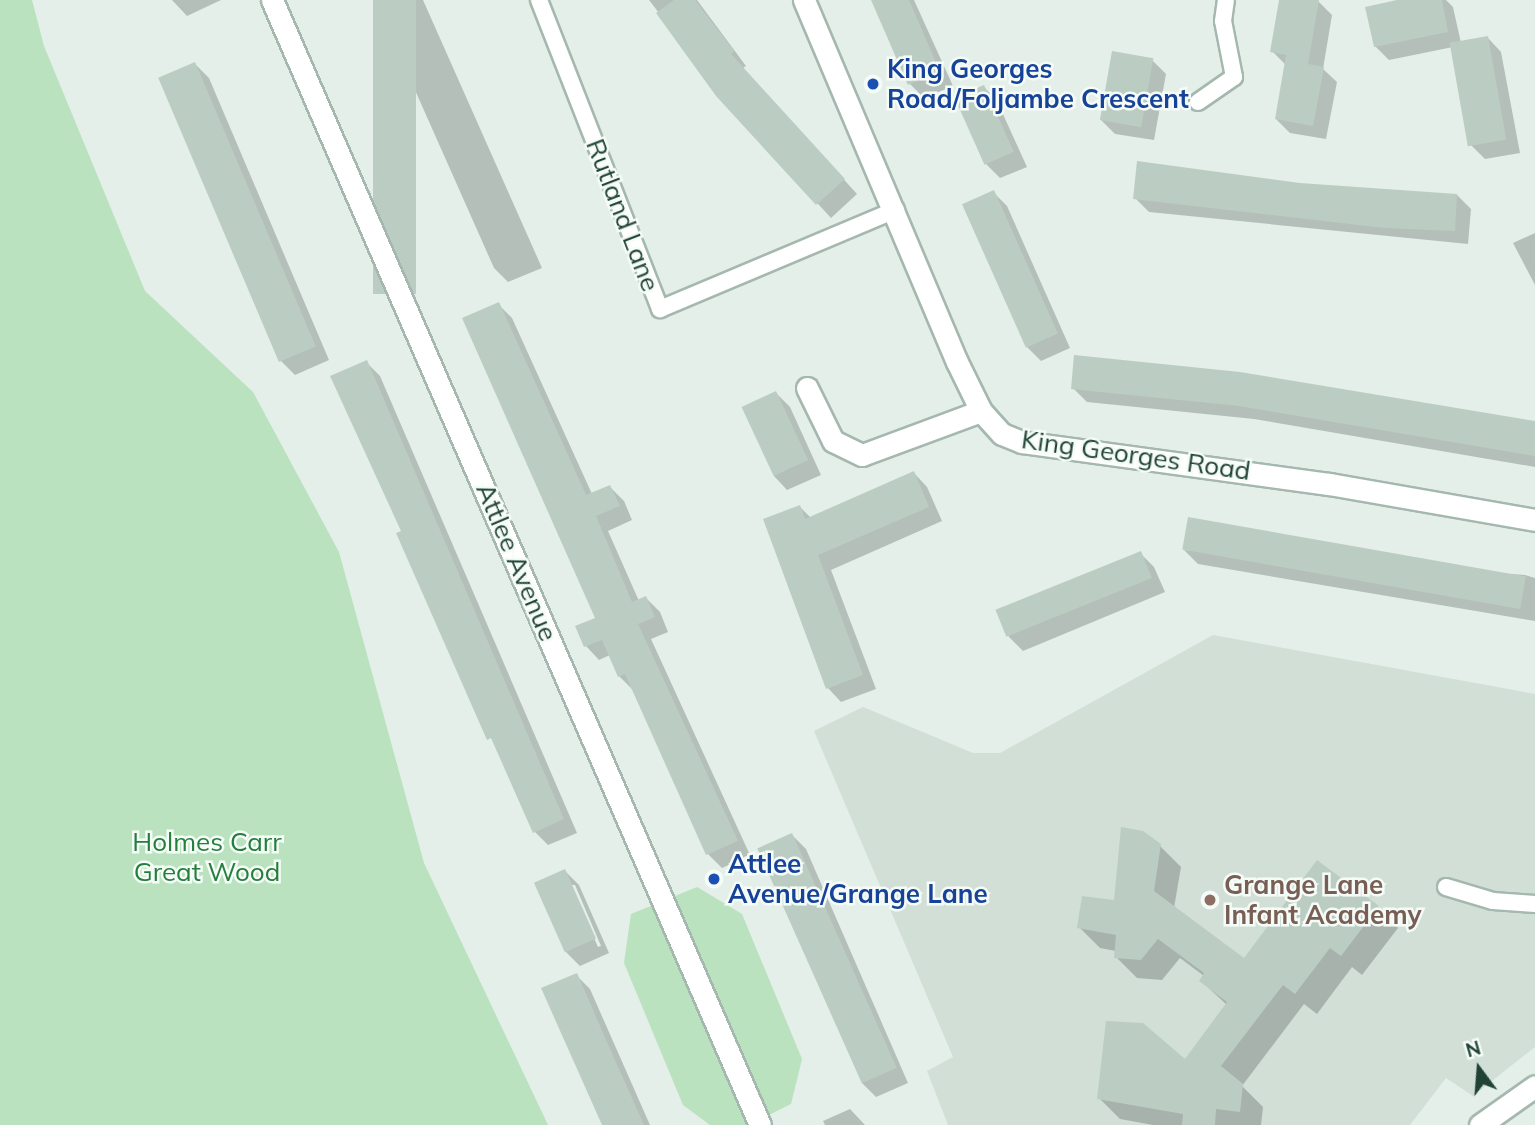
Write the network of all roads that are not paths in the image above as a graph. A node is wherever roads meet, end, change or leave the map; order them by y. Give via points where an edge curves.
1 (272, 0) edge
2 (539, 0) edge
3 (804, 0) edge
4 (1226, 0) edge
5 (1199, 102) dead end
6 (896, 210) junction
7 (807, 388) dead end
8 (981, 411) junction
9 (1535, 520) edge
10 (1446, 887) dead end
11 (1535, 904) edge
12 (1535, 1086) edge
13 (760, 1125) edge
14 (1480, 1125) edge

1 - 13 street, Attlee Avenue
2 - 6 lane, Rutland Lane via 660,309
3 - 6 street, King Georges Road
4 - 5 lane via 1223,21 1234,78
6 - 8 street, King Georges Road
7 - 8 street via 833,441 862,455
8 - 9 street, King Georges Road via 1002,434 1022,442 1329,484
10 - 11 lane via 1493,901
12 - 14 street

